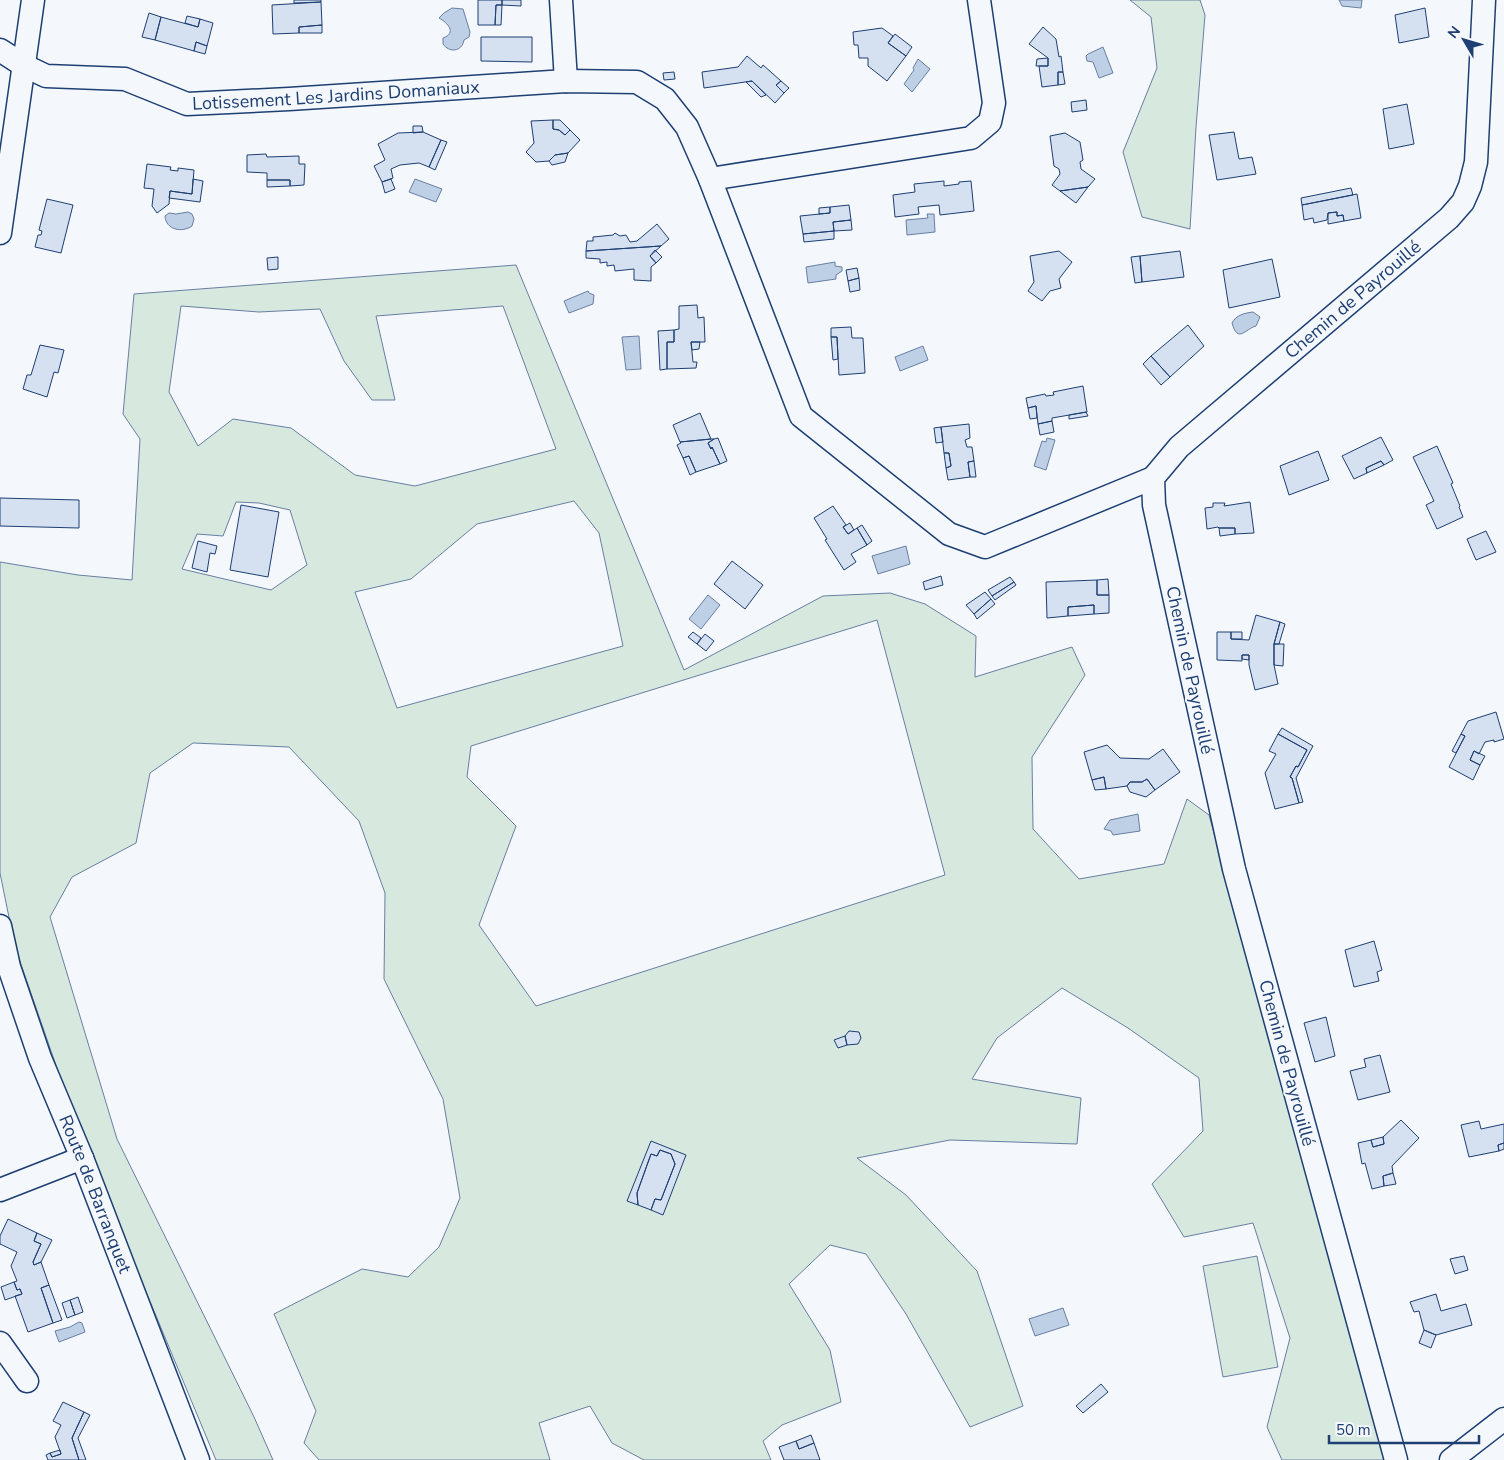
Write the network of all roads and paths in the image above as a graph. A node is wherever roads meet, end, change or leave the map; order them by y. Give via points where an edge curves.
1 (32, 0) edge
2 (561, 0) edge
3 (979, 0) edge
4 (1484, 0) edge
5 (0, 50) edge
6 (23, 66) junction
7 (566, 81) junction
8 (710, 179) junction
9 (0, 234) edge
10 (1153, 478) junction
11 (0, 926) edge
12 (82, 1158) junction
13 (0, 1190) edge
14 (0, 1342) edge
15 (27, 1381) dead end
16 (1504, 1419) edge
17 (198, 1460) edge
18 (1396, 1460) edge
19 (1451, 1460) edge

1 - 6 street
2 - 7 street
3 - 8 street via 994,103 990,122 971,138
4 - 10 street, Chemin de Payrouillé via 1476,162 1463,202 1449,218 1179,447
5 - 6 street, Lotissement Les Jardins Domaniaux
6 - 7 street, Lotissement Les Jardins Domaniaux via 46,76 125,79 187,104
6 - 9 street
7 - 8 street, Lotissement Les Jardins Domaniaux via 637,82 665,99 686,127
8 - 10 street, Lotissement Les Jardins Domaniaux via 801,416 949,534 985,548
10 - 18 street, Chemin de Payrouillé via 1154,505 1234,869
11 - 12 street, Route de Barranquet via 9,967 40,1058
12 - 13 street
12 - 17 street, Route de Barranquet
14 - 15 street
16 - 19 street

